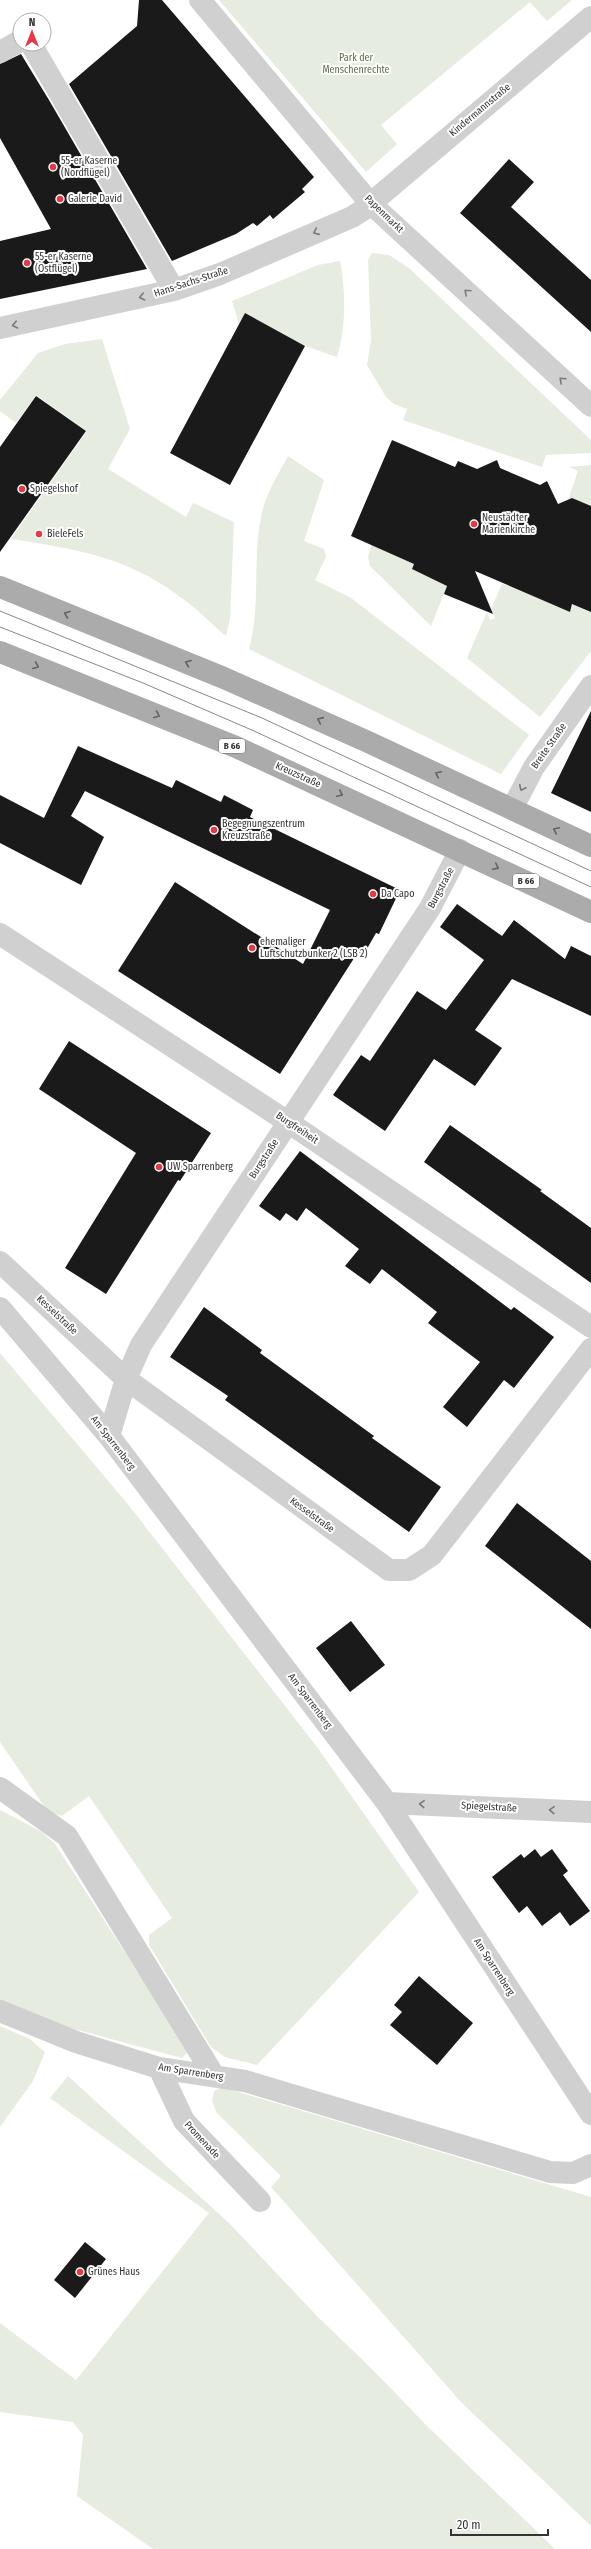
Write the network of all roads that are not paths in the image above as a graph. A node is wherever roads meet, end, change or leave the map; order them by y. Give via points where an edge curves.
1 (200, 0) edge
2 (591, 17) edge
3 (12, 45) edge
4 (0, 52) edge
5 (36, 52) edge
6 (370, 203) junction
7 (174, 290) junction
8 (0, 328) edge
9 (591, 406) edge
10 (0, 587) edge
11 (0, 652) edge
12 (591, 686) edge
13 (512, 809) junction
14 (591, 846) edge
15 (460, 850) junction
16 (591, 912) edge
17 (0, 934) edge
18 (288, 1122) junction
19 (0, 1262) edge
20 (0, 1308) edge
21 (591, 1327) edge
22 (591, 1349) edge
23 (126, 1379) junction
24 (109, 1436) junction
25 (0, 1788) edge
26 (387, 1803) junction
27 (591, 1812) edge
28 (0, 2011) edge
29 (159, 2068) junction
30 (213, 2074) junction
31 (591, 2114) edge
32 (591, 2167) edge
33 (260, 2201) dead end

1 - 6 street, Papenmarkt
2 - 6 street, Kindermannstraße
3 - 4 street
5 - 7 street
6 -> 7 street, Hans-Sachs-Straße via 352,217 220,274
9 -> 6 street, Papenmarkt
7 -> 8 street, Hans-Sachs-Straße
13 -> 10 main road via 224,678
11 -> 15 main road, Kreuzstraße / B 66 via 236,747
12 -> 13 street, Breite Straße via 534,767
14 -> 13 main road
15 -> 16 main road, Kreuzstraße / B 66
15 - 18 street, Burgstraße via 430,908
17 - 18 street, Burgfreiheit
18 - 21 street, Burgfreiheit
18 - 23 street, Burgstraße via 141,1345
19 - 23 street, Kesselstraße
20 - 24 street, Am Sparrenberg
22 - 23 street, Kesselstraße via 432,1555 409,1570 389,1570
23 - 24 street, Burgstraße
24 - 26 street, Am Sparrenberg
25 - 30 street via 67,1836
27 -> 26 street, Spiegelstraße
26 - 31 street, Am Sparrenberg
28 - 29 street, Am Sparrenberg via 76,2042
29 - 30 street, Am Sparrenberg
29 - 33 street, Promenade via 184,2121
30 - 32 street, Am Sparrenberg via 245,2081 550,2172 573,2173

